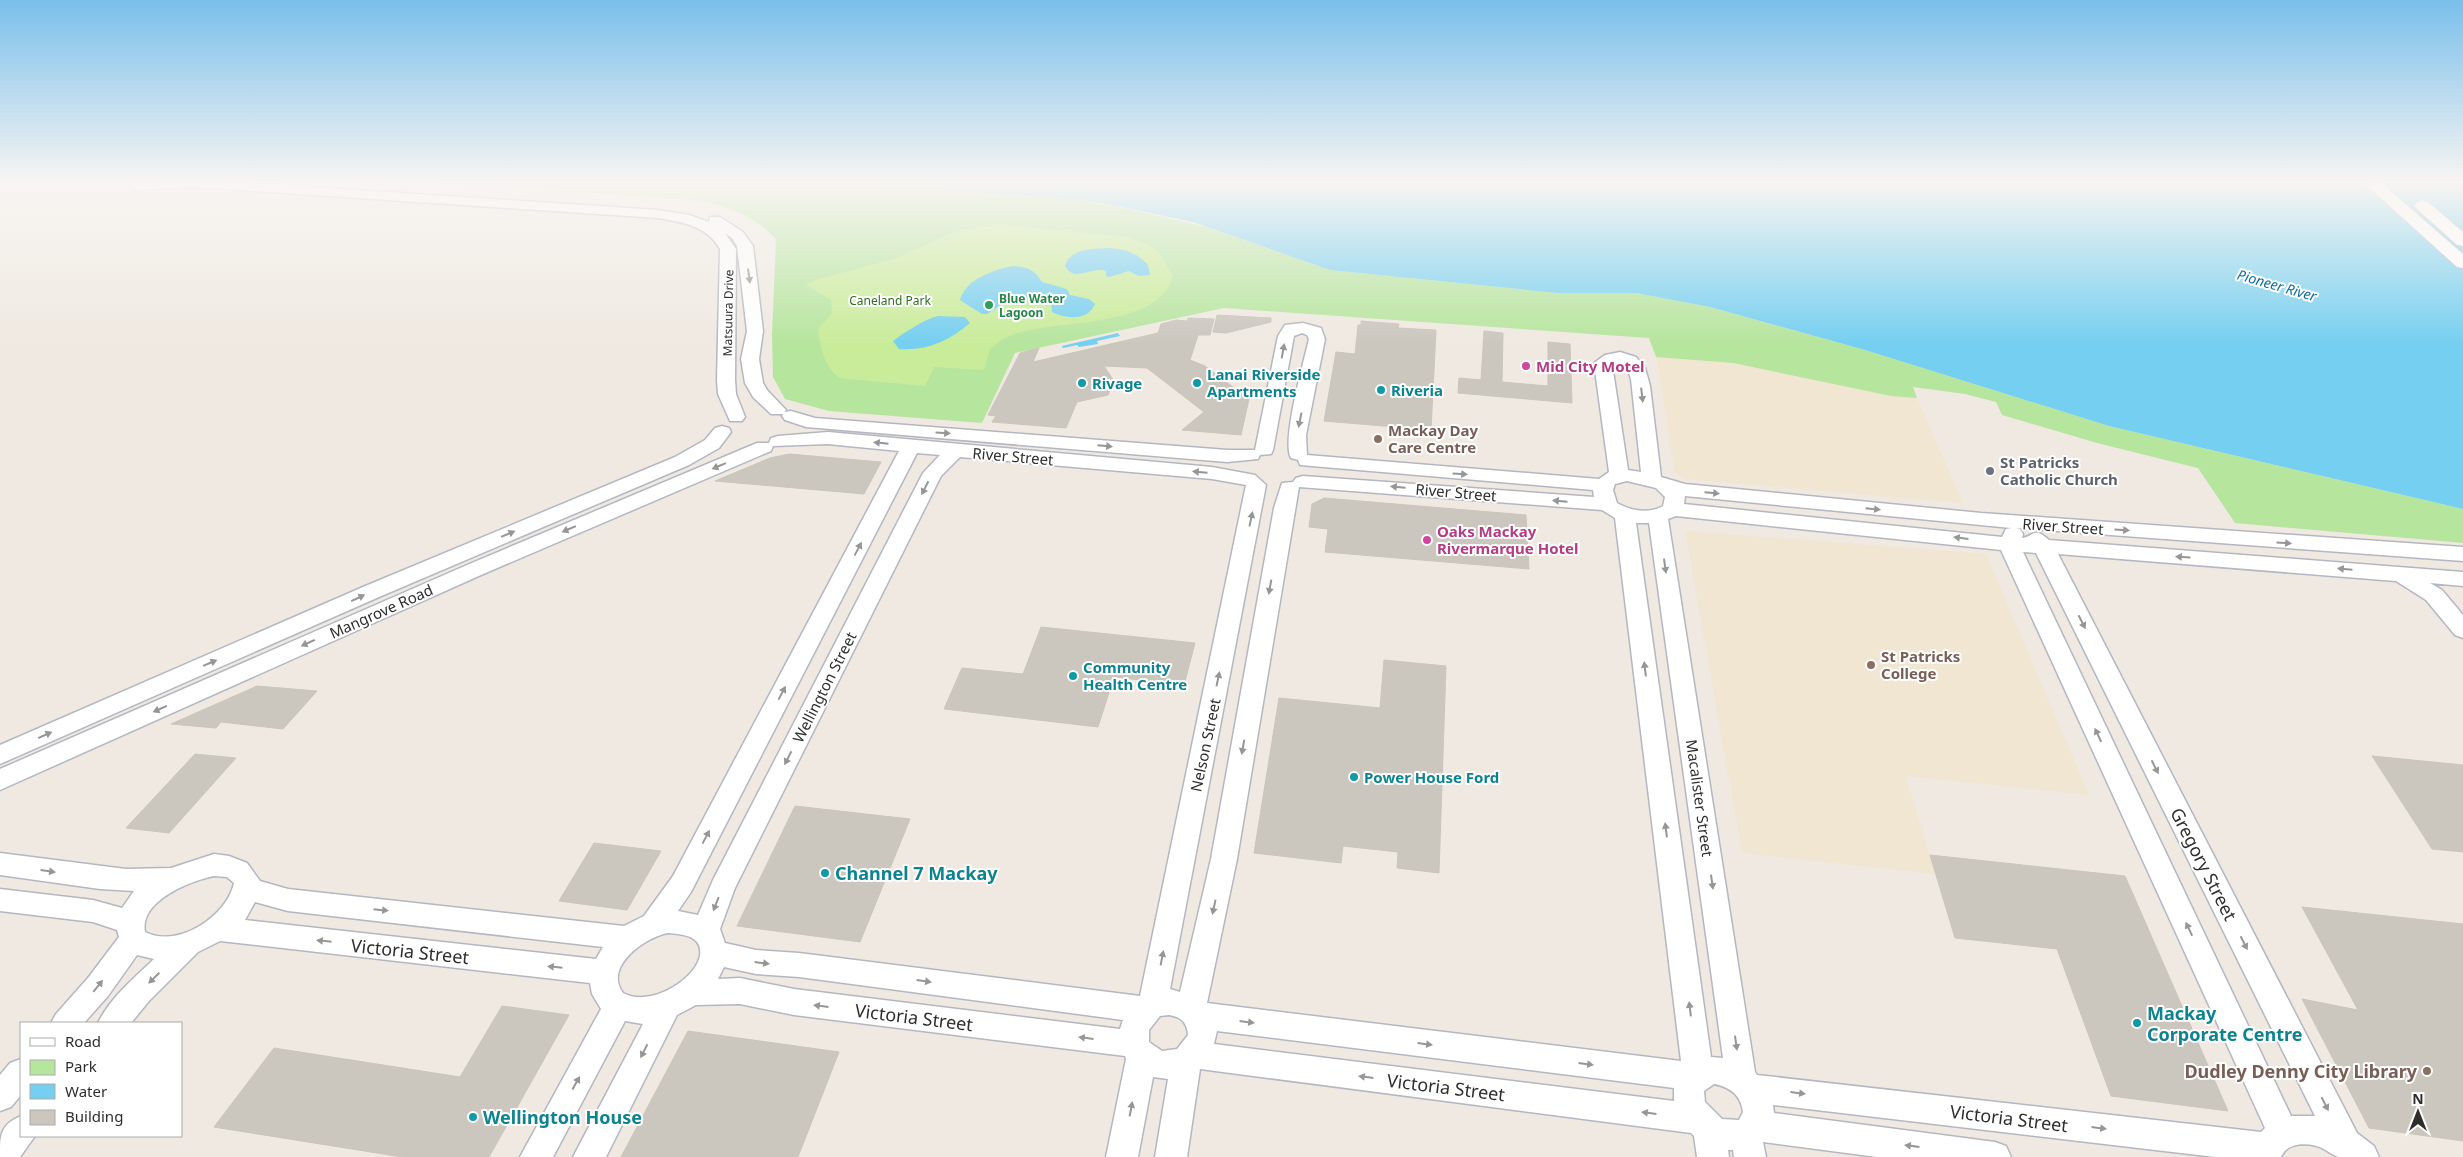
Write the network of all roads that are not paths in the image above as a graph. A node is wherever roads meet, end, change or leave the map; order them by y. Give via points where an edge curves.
1 (719, 236) edge
2 (739, 236) edge
3 (2432, 236) edge
4 (2463, 263) edge
5 (784, 413) junction
6 (1612, 416) junction
7 (1644, 419) junction
8 (729, 424) junction
9 (771, 444) junction
10 (911, 446) junction
11 (955, 451) junction
12 (1257, 452) junction
13 (1303, 457) junction
14 (1612, 481) junction
15 (1252, 482) junction
16 (1658, 482) junction
17 (1296, 484) junction
18 (1616, 509) junction
19 (1666, 513) junction
20 (2013, 533) junction
21 (2044, 547) junction
22 (2430, 552) junction
23 (2463, 554) edge
24 (2463, 562) edge
25 (2373, 571) junction
26 (2463, 579) edge
27 (2026, 581) junction
28 (2063, 584) junction
29 (2463, 630) edge
30 (0, 755) edge
31 (0, 780) edge
32 (0, 864) edge
33 (170, 879) junction
34 (247, 889) junction
35 (0, 900) edge
36 (654, 924) junction
37 (216, 929) junction
38 (132, 931) junction
39 (628, 938) junction
40 (710, 942) junction
41 (189, 944) junction
42 (604, 972) junction
43 (693, 992) junction
44 (618, 1006) junction
45 (666, 1008) junction
46 (1149, 1008) junction
47 (1195, 1012) junction
48 (67, 1022) edge
49 (114, 1022) edge
50 (1138, 1050) junction
51 (1190, 1058) junction
52 (20, 1074) edge
53 (1696, 1076) junction
54 (1745, 1084) junction
55 (0, 1097) edge
56 (20, 1133) edge
57 (1707, 1135) edge
58 (1750, 1139) edge
59 (2274, 1146) edge
60 (2354, 1150) edge
61 (0, 1157) edge
62 (536, 1157) edge
63 (589, 1157) edge
64 (1122, 1157) edge
65 (1171, 1157) edge
66 (1995, 1157) edge

1 - 8 street, Matsuura Drive via 728,249 726,380
2 -> 5 street, Matsuura Drive via 745,246 755,331 750,359 754,383 759,393
3 - 4 main road
5 - 8 street via 757,410
5 - 9 street via 794,426 791,432
5 -> 12 street, River Street via 813,423 1227,456
6 - 7 street
6 -> 7 street via 1603,363 1607,358 1619,357 1636,367
6 - 14 street
7 - 16 street
8 - 9 street via 726,442 733,446 753,448
30 -> 8 street, Mangrove Road via 396,581 682,461 712,444
10 -> 9 street, River Street via 828,438
9 -> 31 street, Mangrove Road via 482,567
10 - 11 street, River Street
36 -> 10 street via 682,884
15 -> 11 street, River Street via 1212,473
11 -> 40 street, Wellington Street via 933,473 722,888
12 - 13 street, River Street via 1282,449
12 -> 13 street via 1286,336 1290,329 1303,328 1315,332 1318,338 1297,435
12 - 15 street, Nelson Street via 1242,466
13 -> 14 street, River Street
13 - 17 street via 1310,472
14 - 16 street, River Street via 1629,475
14 - 18 street via 1604,498
15 - 17 street, River Street via 1267,488
46 -> 15 street, Nelson Street
16 - 19 street, Macalister Street via 1675,496 1676,503
16 -> 20 street, River Street via 1684,490
18 -> 17 street, River Street
17 -> 47 street via 1282,518
18 - 19 street, River Street via 1642,518
53 -> 18 street
20 -> 19 street, River Street
19 -> 54 street, Macalister Street
20 - 21 street, River Street
20 -> 22 street, River Street
20 - 27 street
25 -> 21 street, River Street
21 - 28 street, Gregory Street
22 - 23 street, River Street
22 - 24 street
25 - 26 street, River Street
25 - 29 street via 2402,577 2422,586 2438,598
27 - 28 street via 2041,575
59 -> 27 street
28 -> 60 street, Gregory Street
32 -> 33 street via 107,879
33 - 34 street via 197,868 228,866 245,877
33 - 38 street via 144,899
34 - 37 street via 237,910
34 -> 39 street via 288,900
35 - 38 street via 93,911
36 - 39 street
36 - 40 street via 683,921 695,924
37 - 41 street
42 -> 37 street, Victoria Street
38 - 41 street via 141,946 154,949
48 -> 38 street via 98,987
39 - 42 street via 608,960
40 - 43 street via 708,973
40 -> 46 street via 756,962
41 -> 49 street via 139,992
42 - 44 street via 608,997
43 - 45 street
50 -> 43 street, Victoria Street via 740,992
44 - 45 street via 648,1012
62 -> 44 street
45 -> 63 street
46 - 47 street via 1172,1002
46 - 50 street via 1134,1026
47 - 51 street via 1203,1025 1204,1035 1201,1046
47 -> 53 street
50 - 51 street via 1163,1066
64 -> 50 street
57 -> 51 street, Victoria Street
51 - 65 street
52 - 55 street
53 - 54 street via 1714,1070 1732,1074
53 - 57 street via 1688,1092 1688,1101
54 - 58 street via 1759,1104 1758,1120
54 -> 59 street, Victoria Street
56 - 61 street
57 - 58 street
66 -> 58 street
59 - 60 street, Victoria Street via 2296,1129 2311,1130

